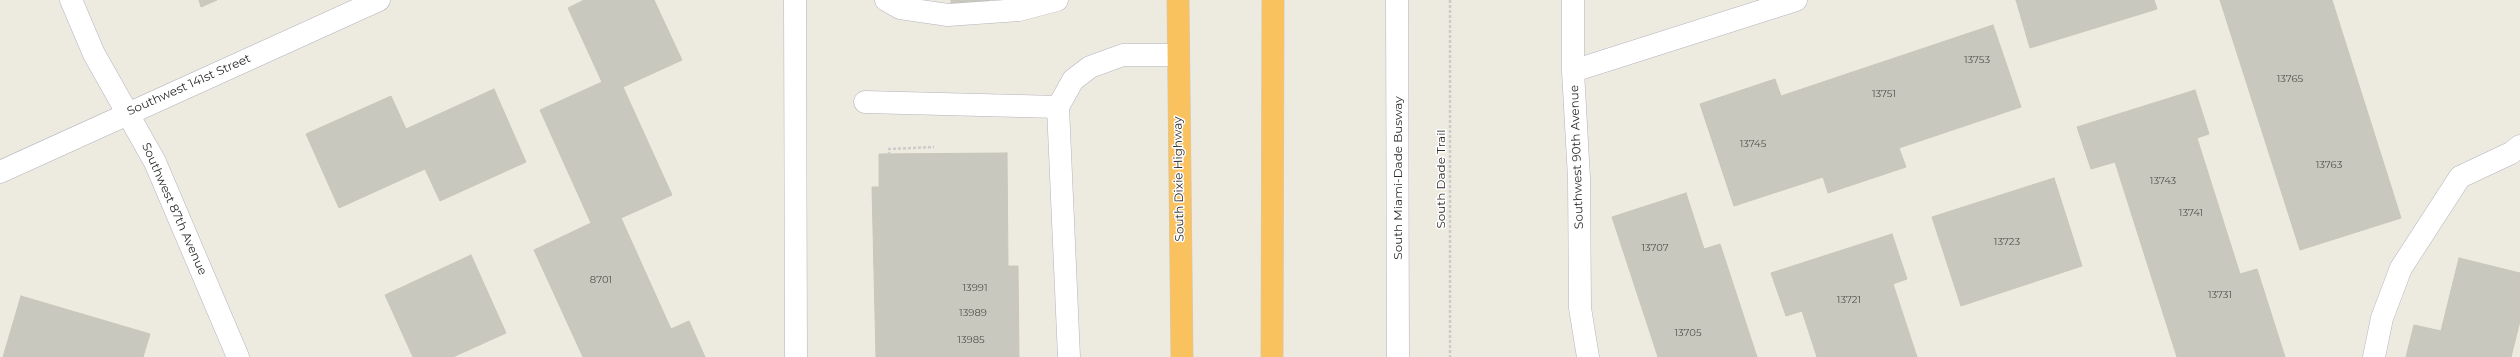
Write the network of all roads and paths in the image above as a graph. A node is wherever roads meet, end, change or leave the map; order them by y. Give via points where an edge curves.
1 (71, 0) edge
2 (379, 0) edge
3 (795, 0) edge
4 (886, 0) edge
5 (1057, 0) edge
6 (1178, 0) edge
7 (1260, 0) edge
8 (1273, 0) edge
9 (1397, 0) edge
10 (1450, 0) edge
11 (1573, 0) edge
12 (1796, 0) edge
13 (1273, 45) junction
14 (1178, 55) junction
15 (1573, 71) junction
16 (865, 102) dead end
17 (1058, 107) junction
18 (129, 112) junction
19 (2520, 146) edge
20 (934, 147) dead end
21 (889, 155) dead end
22 (0, 172) edge
23 (238, 357) edge
24 (796, 357) edge
25 (1069, 357) edge
26 (1182, 357) edge
27 (1272, 357) edge
28 (1398, 357) edge
29 (1450, 357) edge
30 (1588, 357) edge
31 (2374, 357) edge

1 - 18 street, Southwest 87th Avenue via 94,54
2 - 18 street, Southwest 141st Street
3 - 24 street
4 - 5 street via 900,8 948,15 1019,10
6 - 14 highway, South Dixie Highway
7 - 13 highway
8 - 13 highway
9 - 28 street, South Miami-Dade Busway
10 - 29 path, South Dade Trail
11 - 15 street
12 - 15 street, Southwest 90th Avenue
13 - 27 highway
14 - 17 street via 1123,55 1090,67 1073,80
14 - 26 highway, South Dixie Highway
15 - 30 street, Southwest 90th Avenue via 1579,178 1580,308
16 - 17 street
17 - 25 street
18 - 22 street, Southwest 141st Street
18 - 23 street, Southwest 87th Avenue via 155,162
19 - 31 street via 2511,153 2460,177 2401,268 2382,318
20 - 21 path via 889,149

